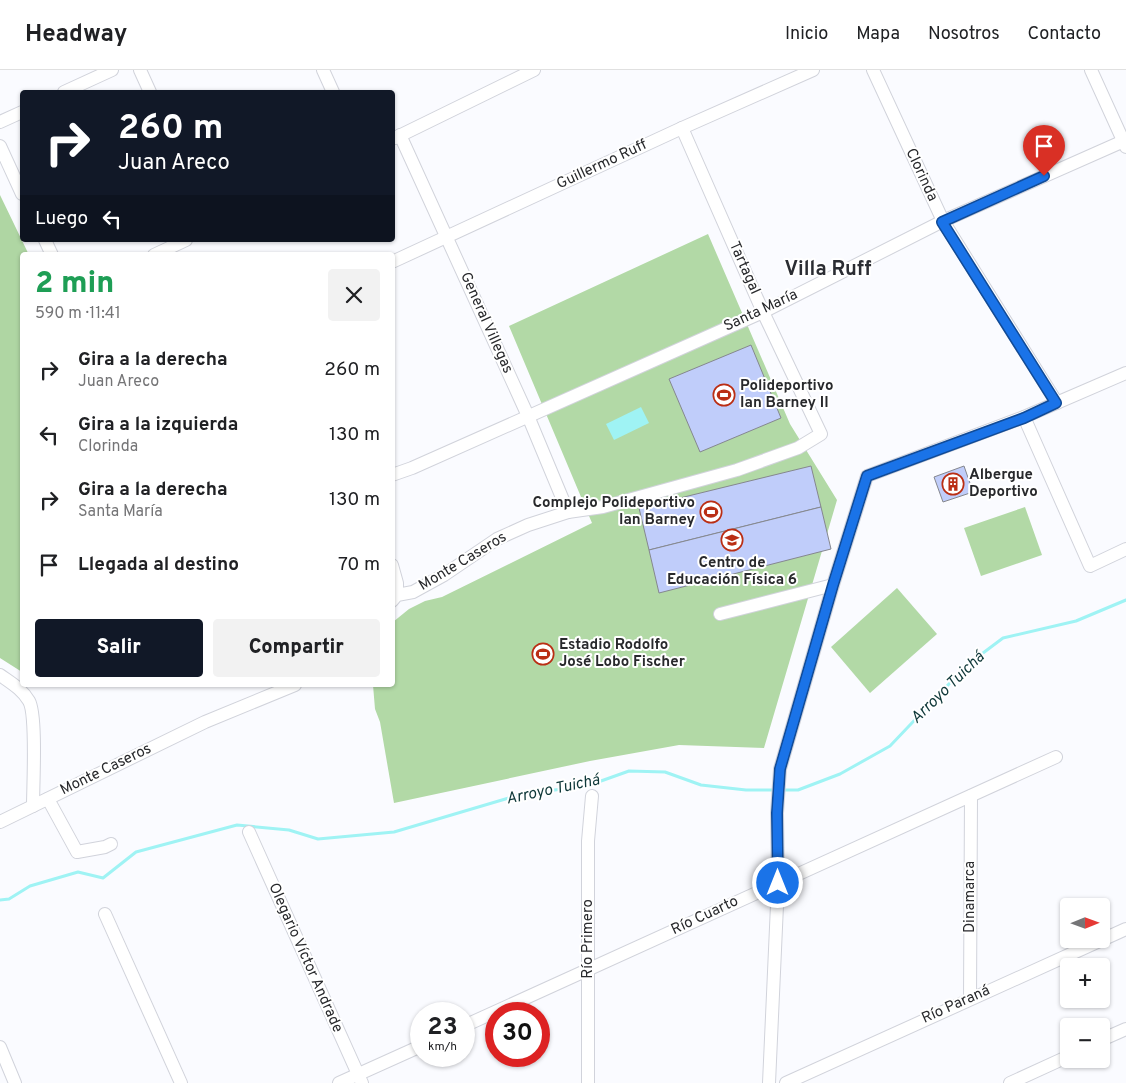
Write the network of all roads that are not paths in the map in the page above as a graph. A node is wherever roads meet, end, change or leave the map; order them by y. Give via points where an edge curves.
1 (112, 70) edge
2 (140, 70) edge
3 (322, 70) edge
4 (534, 70) edge
5 (813, 70) edge
6 (873, 70) edge
7 (1091, 70) edge
8 (506, 76) edge
9 (68, 90) edge
10 (149, 90) edge
11 (332, 90) edge
12 (20, 113) edge
13 (0, 122) edge
14 (682, 128) junction
15 (396, 137) edge
16 (1125, 142) edge
17 (0, 146) edge
18 (20, 190) edge
19 (942, 222) junction
20 (448, 238) junction
21 (182, 242) edge
22 (160, 252) edge
23 (395, 261) edge
24 (764, 312) junction
25 (1126, 373) edge
26 (1056, 403) junction
27 (528, 416) junction
28 (1024, 418) junction
29 (821, 434) joint
30 (395, 474) edge
31 (568, 512) junction
32 (1126, 549) edge
33 (395, 576) edge
34 (833, 585) junction
35 (395, 598) edge
36 (720, 614) dead end
37 (0, 675) edge
38 (291, 687) edge
39 (1056, 757) dead end
40 (592, 796) dead end
41 (971, 796) junction
42 (48, 799) junction
43 (34, 806) junction
44 (0, 822) edge
45 (248, 832) dead end
46 (111, 844) dead end
47 (778, 883) junction
48 (105, 914) dead end
49 (1126, 929) edge
50 (588, 970) junction
51 (970, 999) junction
52 (475, 1021) edge
53 (1126, 1029) edge
54 (1110, 1036) edge
55 (0, 1047) edge
56 (410, 1052) edge
57 (1060, 1060) edge
58 (360, 1079) edge
59 (15, 1083) edge
60 (181, 1083) edge
61 (339, 1083) edge
62 (588, 1083) edge
63 (769, 1083) edge
64 (786, 1083) edge
65 (1010, 1083) edge

1 - 9 street
2 - 10 street
3 - 11 street
4 - 8 street
5 - 14 street, Guillermo Ruff
6 - 19 street, Clorinda
7 - 16 street
8 - 15 street
12 - 13 street
14 - 20 street, Guillermo Ruff
14 - 24 street, Tartagal
15 - 20 street, General Villegas
16 - 19 street, Santa María
17 - 18 street
19 - 24 street, Santa María
19 - 26 street, Clorinda
20 - 23 street, Guillermo Ruff
20 - 27 street, General Villegas
21 - 22 street
24 - 27 street, Santa María
24 - 29 street, Tartagal
25 - 26 street
26 - 28 street
27 - 30 street, Santa María
27 - 31 street, General Villegas
28 - 32 street via 1090,566
28 - 34 street via 867,476
29 - 31 street, Monte Caseros via 798,448 736,470 603,507
31 - 35 street, Monte Caseros via 497,539 444,575
33 - 35 street
34 - 36 street
34 - 47 street via 780,769
37 - 43 street via 19,688 30,703
38 - 42 street, Monte Caseros via 205,722
39 - 41 street, Río Cuarto
40 - 50 street, Río Primero via 588,841
41 - 47 street, Río Cuarto
41 - 51 street, Dinamarca
42 - 43 street, Monte Caseros
42 - 46 street via 77,852
43 - 44 street, Monte Caseros
45 - 58 street, Olegario Víctor Andrade
47 - 50 street, Río Cuarto
47 - 63 street
48 - 60 street
49 - 51 street, Río Paraná
50 - 52 street, Río Cuarto
50 - 62 street, Río Primero
51 - 64 street, Río Paraná
53 - 54 street
55 - 59 street
56 - 58 street
57 - 65 street
58 - 61 street

